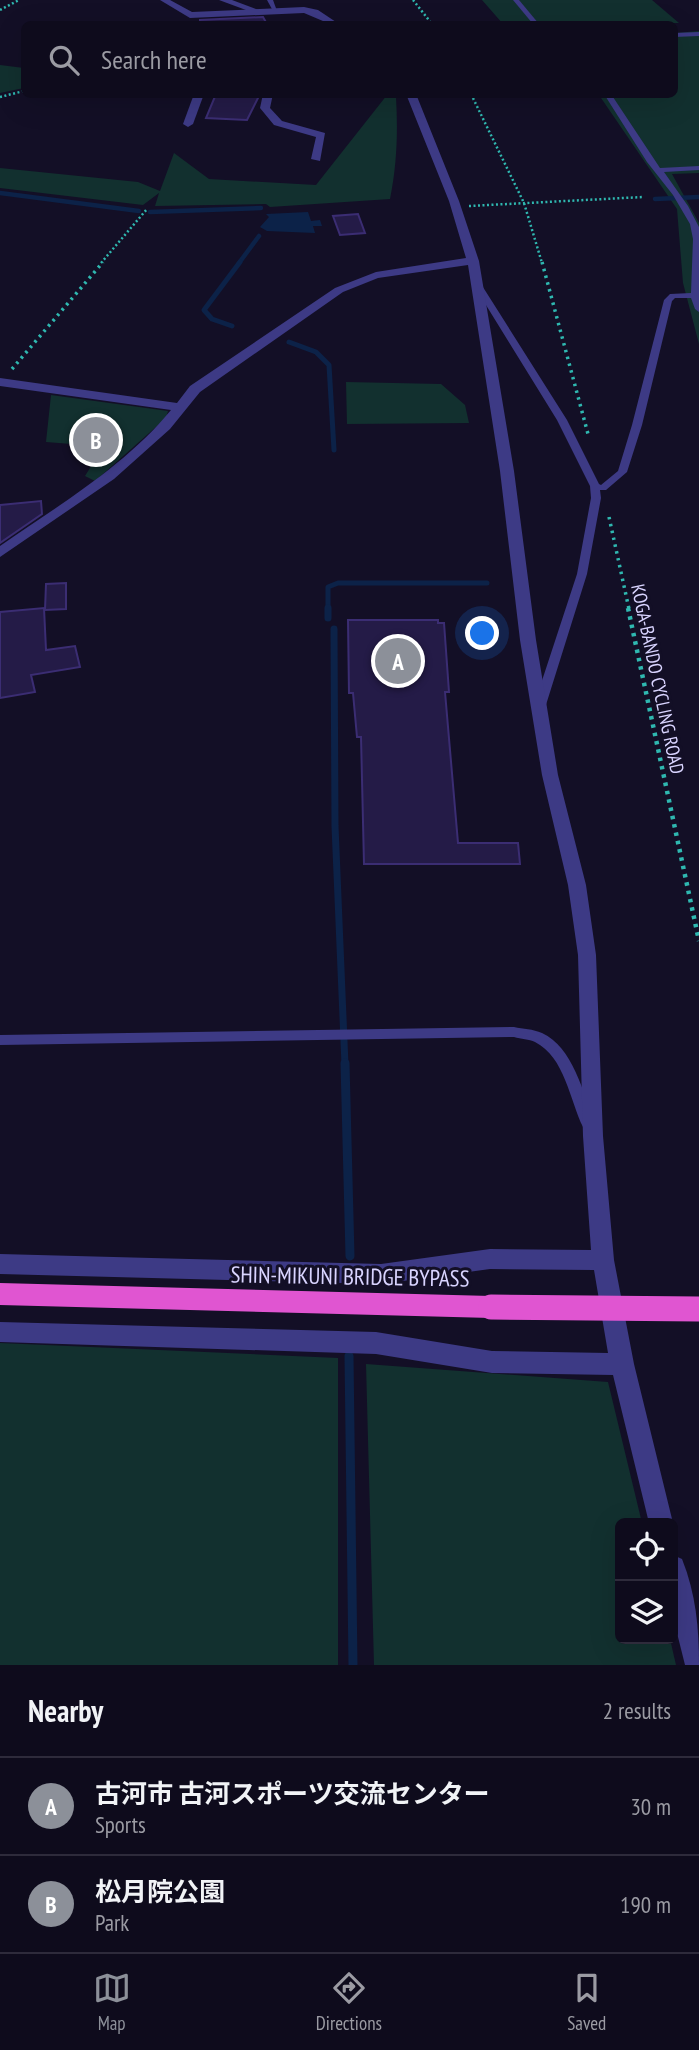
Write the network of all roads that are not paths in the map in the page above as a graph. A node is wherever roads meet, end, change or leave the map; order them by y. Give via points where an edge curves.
1 (164, 0) edge
2 (223, 0) edge
3 (270, 0) edge
4 (516, 0) edge
5 (275, 10) junction
6 (257, 11) junction
7 (190, 20) edge
8 (330, 21) edge
9 (534, 21) edge
10 (699, 34) edge
11 (678, 35) edge
12 (198, 98) edge
13 (267, 98) edge
14 (413, 98) edge
15 (610, 98) edge
16 (188, 124) dead end
17 (316, 159) dead end
18 (699, 168) edge
19 (661, 170) junction
20 (698, 228) edge
21 (473, 261) junction
22 (476, 282) junction
23 (693, 295) junction
24 (699, 309) edge
25 (1, 382) edge
26 (178, 407) junction
27 (595, 486) junction
28 (0, 553) edge
29 (539, 709) junction
30 (0, 1040) edge
31 (593, 1136) junction
32 (603, 1260) junction
33 (0, 1264) edge
34 (0, 1294) edge
35 (699, 1309) edge
36 (0, 1332) edge
37 (622, 1364) junction
38 (660, 1518) edge
39 (676, 1581) edge
40 (698, 1665) edge

1 - 7 street
2 - 6 street
3 - 5 lane
4 - 9 lane
5 - 6 street
5 - 8 street via 315,12
6 - 7 street
10 - 11 lane
12 - 16 street
13 - 17 street via 265,108 278,123 321,135
14 - 21 street
15 - 19 lane
18 - 19 lane
19 - 20 lane
20 - 23 lane
21 - 22 street
21 - 26 street via 357,281 281,327 195,389
22 - 27 lane via 562,420
22 - 29 street
23 - 24 lane
23 - 27 lane via 668,300 622,472 603,488
25 - 26 street
26 - 28 street via 165,426 109,476
27 - 29 lane via 582,574
29 - 31 street via 577,885 587,955
30 - 31 lane via 514,1032 536,1036 559,1058
31 - 32 street
32 - 33 street via 490,1259 381,1274
32 - 37 street
34 - 35 highway, SHIN-MIKUNI BRIDGE BYPASS, bridge
36 - 37 street via 376,1343 492,1362
37 - 38 street
39 - 40 street

